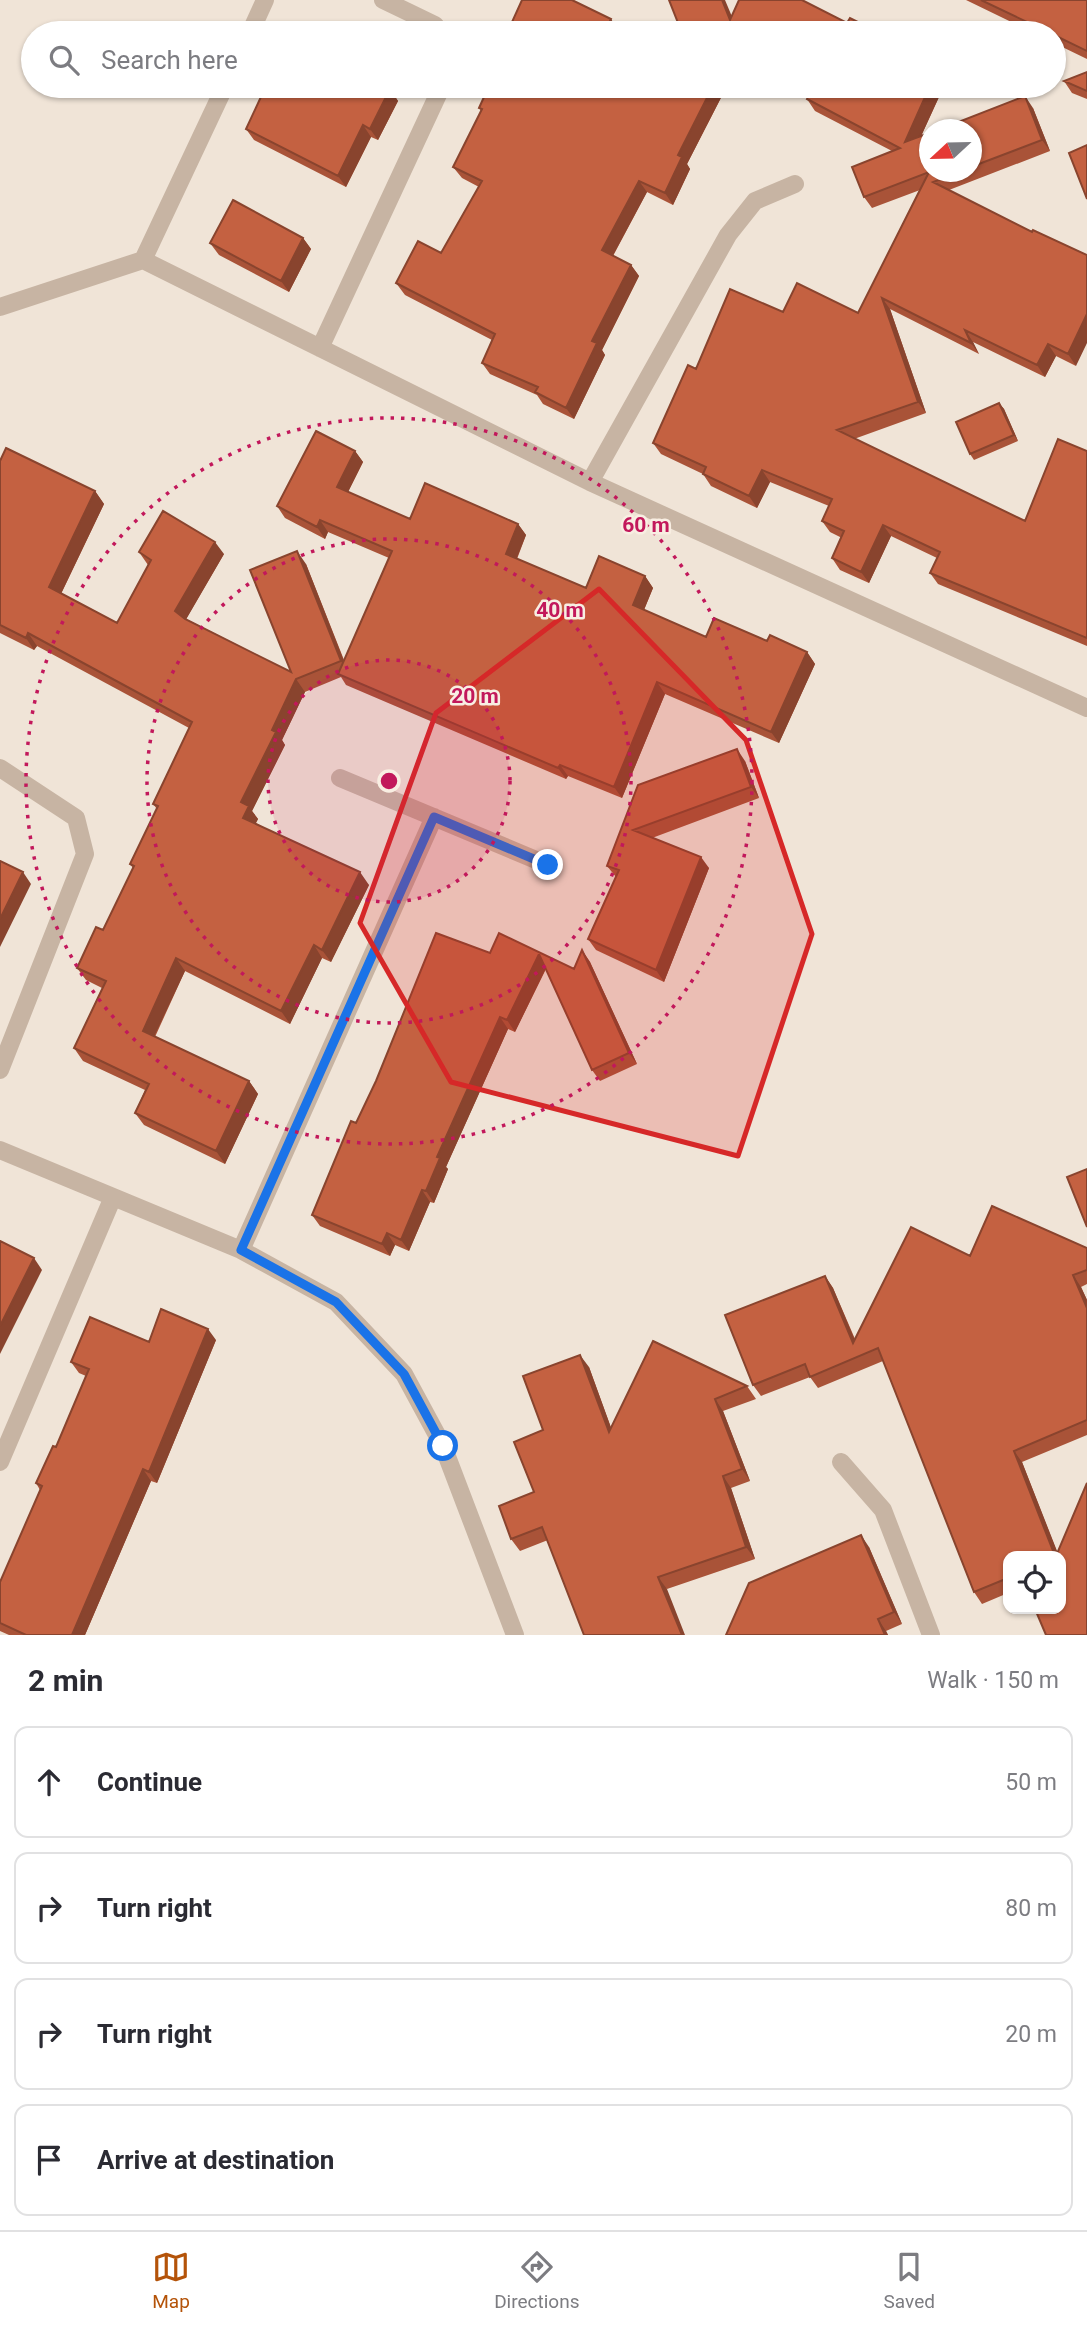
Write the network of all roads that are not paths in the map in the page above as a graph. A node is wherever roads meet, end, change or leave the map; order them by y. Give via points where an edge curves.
1 (265, 0) edge
2 (383, 0) edge
3 (255, 21) edge
4 (427, 21) edge
5 (219, 98) edge
6 (436, 98) edge
7 (795, 184) dead end
8 (144, 260) junction
9 (0, 307) edge
10 (320, 348) junction
11 (590, 482) junction
12 (1087, 708) edge
13 (0, 768) edge
14 (340, 778) dead end
15 (434, 817) junction
16 (548, 865) dead end
17 (0, 1070) edge
18 (0, 1150) edge
19 (113, 1197) junction
20 (241, 1250) junction
21 (0, 1462) edge
22 (841, 1462) dead end
23 (515, 1635) edge
24 (931, 1635) edge

1 - 3 street
2 - 4 street
5 - 8 street
6 - 10 street
7 - 11 street via 755,201 728,234
8 - 9 street
8 - 10 street
10 - 11 street
11 - 12 street
13 - 17 street via 76,818 85,853
14 - 15 street
15 - 16 street
15 - 20 street
18 - 19 street
19 - 20 street
19 - 21 street
20 - 23 street via 336,1302 404,1374 443,1446
22 - 24 street via 883,1510

